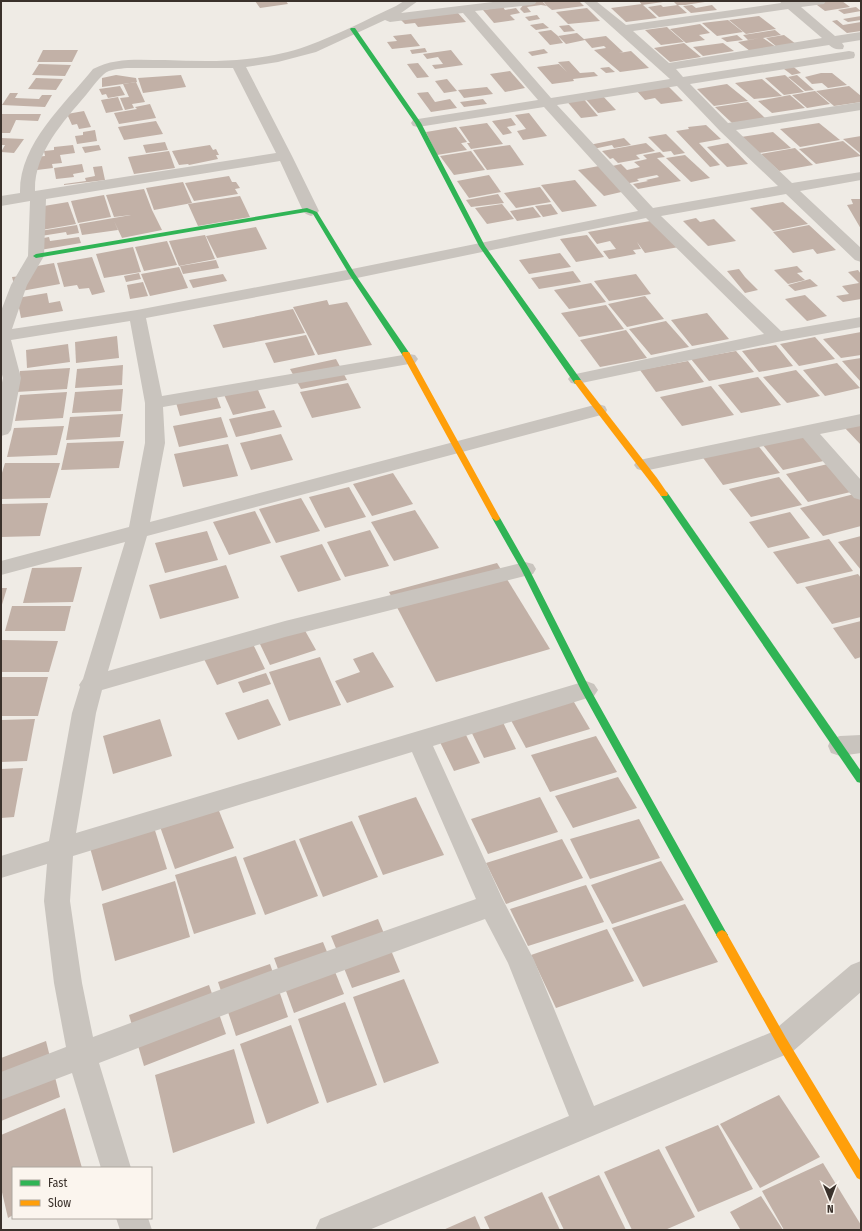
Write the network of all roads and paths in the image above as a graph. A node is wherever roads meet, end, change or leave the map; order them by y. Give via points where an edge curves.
1 (412, 1) edge
2 (531, 1) edge
3 (589, 1) edge
4 (820, 1) edge
5 (788, 3) edge
6 (466, 9) junction
7 (375, 20) junction
8 (352, 29) junction
9 (623, 29) junction
10 (861, 36) edge
11 (831, 40) junction
12 (849, 55) junction
13 (237, 63) junction
14 (861, 64) edge
15 (666, 67) junction
16 (679, 82) junction
17 (548, 103) junction
18 (861, 106) edge
19 (418, 123) junction
20 (725, 128) junction
21 (285, 156) junction
22 (861, 176) edge
23 (788, 189) junction
24 (33, 196) junction
25 (1, 200) edge
26 (311, 211) junction
27 (648, 213) junction
28 (482, 246) junction
29 (36, 256) junction
30 (861, 257) edge
31 (352, 274) junction
32 (138, 315) junction
33 (861, 322) edge
34 (1, 336) edge
35 (777, 337) junction
36 (409, 358) junction
37 (577, 378) junction
38 (154, 402) junction
39 (598, 410) junction
40 (861, 420) edge
41 (1, 430) edge
42 (808, 432) junction
43 (456, 447) junction
44 (644, 465) junction
45 (861, 493) edge
46 (138, 532) junction
47 (1, 568) edge
48 (524, 569) junction
49 (91, 685) junction
50 (586, 690) junction
51 (419, 741) junction
52 (850, 745) edge
53 (861, 779) edge
54 (61, 848) junction
55 (1, 867) edge
56 (492, 905) junction
57 (861, 974) edge
58 (782, 1042) junction
59 (82, 1056) junction
60 (1, 1086) edge
61 (586, 1122) junction
62 (116, 1167) edge
63 (861, 1174) edge
64 (132, 1219) edge
65 (341, 1228) edge
66 (136, 1230) edge

1 - 7 street
2 - 6 street
3 - 9 street
4 - 5 street
5 - 9 street
5 - 11 street
6 - 7 street
6 - 17 street
7 - 8 street
8 - 13 street via 311,49 278,58
8 - 19 street
9 - 15 street
10 - 11 street
11 - 12 street
11 - 15 street
12 - 14 street
12 - 16 street
13 - 21 street
13 - 24 street via 127,64 114,65 98,72 43,141 34,158 28,174
15 - 16 street
16 - 17 street
16 - 20 street
17 - 19 street
17 - 27 street
18 - 20 street
19 - 28 street
20 - 23 street
21 - 24 street
21 - 26 street
22 - 23 street
23 - 27 street
23 - 30 street
24 - 25 street
24 - 29 street
26 - 29 street via 297,211
26 - 31 street via 315,213
27 - 28 street
27 - 35 street
28 - 31 street
28 - 37 street
29 - 34 street via 19,284
31 - 32 street
31 - 36 street
32 - 34 street
32 - 38 street
33 - 35 street
34 - 41 street via 12,378
35 - 37 street
36 - 38 street
36 - 43 street
37 - 39 street
38 - 46 street via 155,443
39 - 43 street
39 - 44 street
40 - 42 street
42 - 44 street
42 - 45 street
43 - 46 street
43 - 48 street
44 - 52 street
46 - 47 street
46 - 49 street
48 - 49 street via 285,629
48 - 50 street
49 - 54 street
50 - 51 street
50 - 58 street
51 - 54 street
51 - 56 street
52 - 53 street
54 - 55 street
54 - 59 street via 57,901 68,983
56 - 59 street via 273,983
56 - 61 street via 520,960
57 - 58 street
58 - 61 street
58 - 63 street
59 - 60 street
59 - 62 street
61 - 65 street
64 - 66 street

